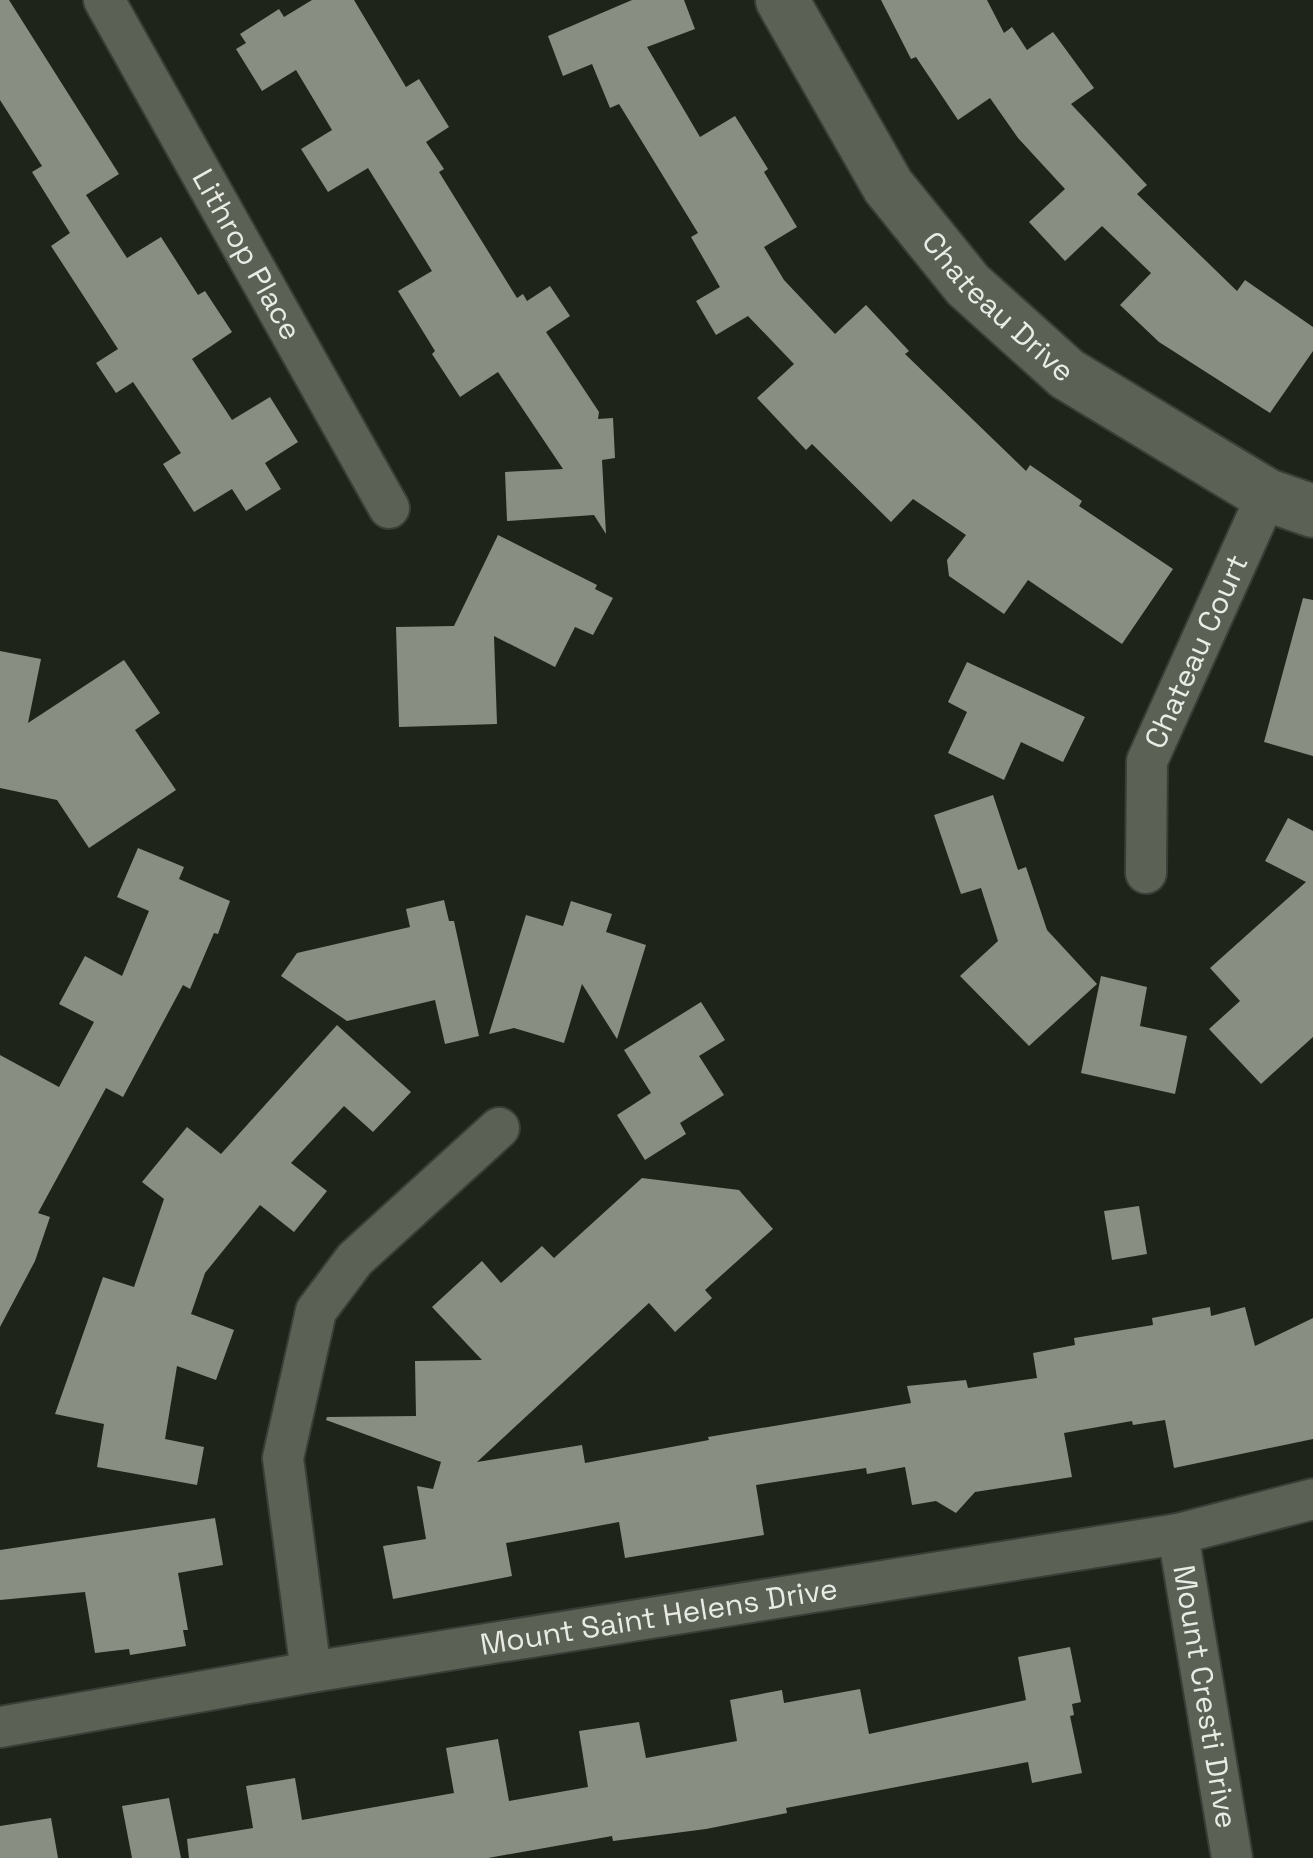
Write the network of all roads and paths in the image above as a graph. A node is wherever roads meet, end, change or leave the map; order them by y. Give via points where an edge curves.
1 (104, 0) edge
2 (782, 0) edge
3 (1290, 503) edge
4 (389, 508) dead end
5 (1146, 873) dead end
6 (499, 1128) dead end
7 (1313, 1499) edge
8 (1178, 1534) junction
9 (311, 1672) junction
10 (0, 1727) edge
11 (1232, 1858) edge

1 - 4 street, Lithrop Place
2 - 3 street, Chateau Drive via 888,186 968,285 1067,374
3 - 5 street, Chateau Court via 1147,761
6 - 9 street via 355,1259 316,1311 283,1458
7 - 8 street, Mount Saint Helens Drive
8 - 9 street, Mount Saint Helens Drive
8 - 11 street, Mount Cresti Drive
9 - 10 street, Mount Saint Helens Drive

